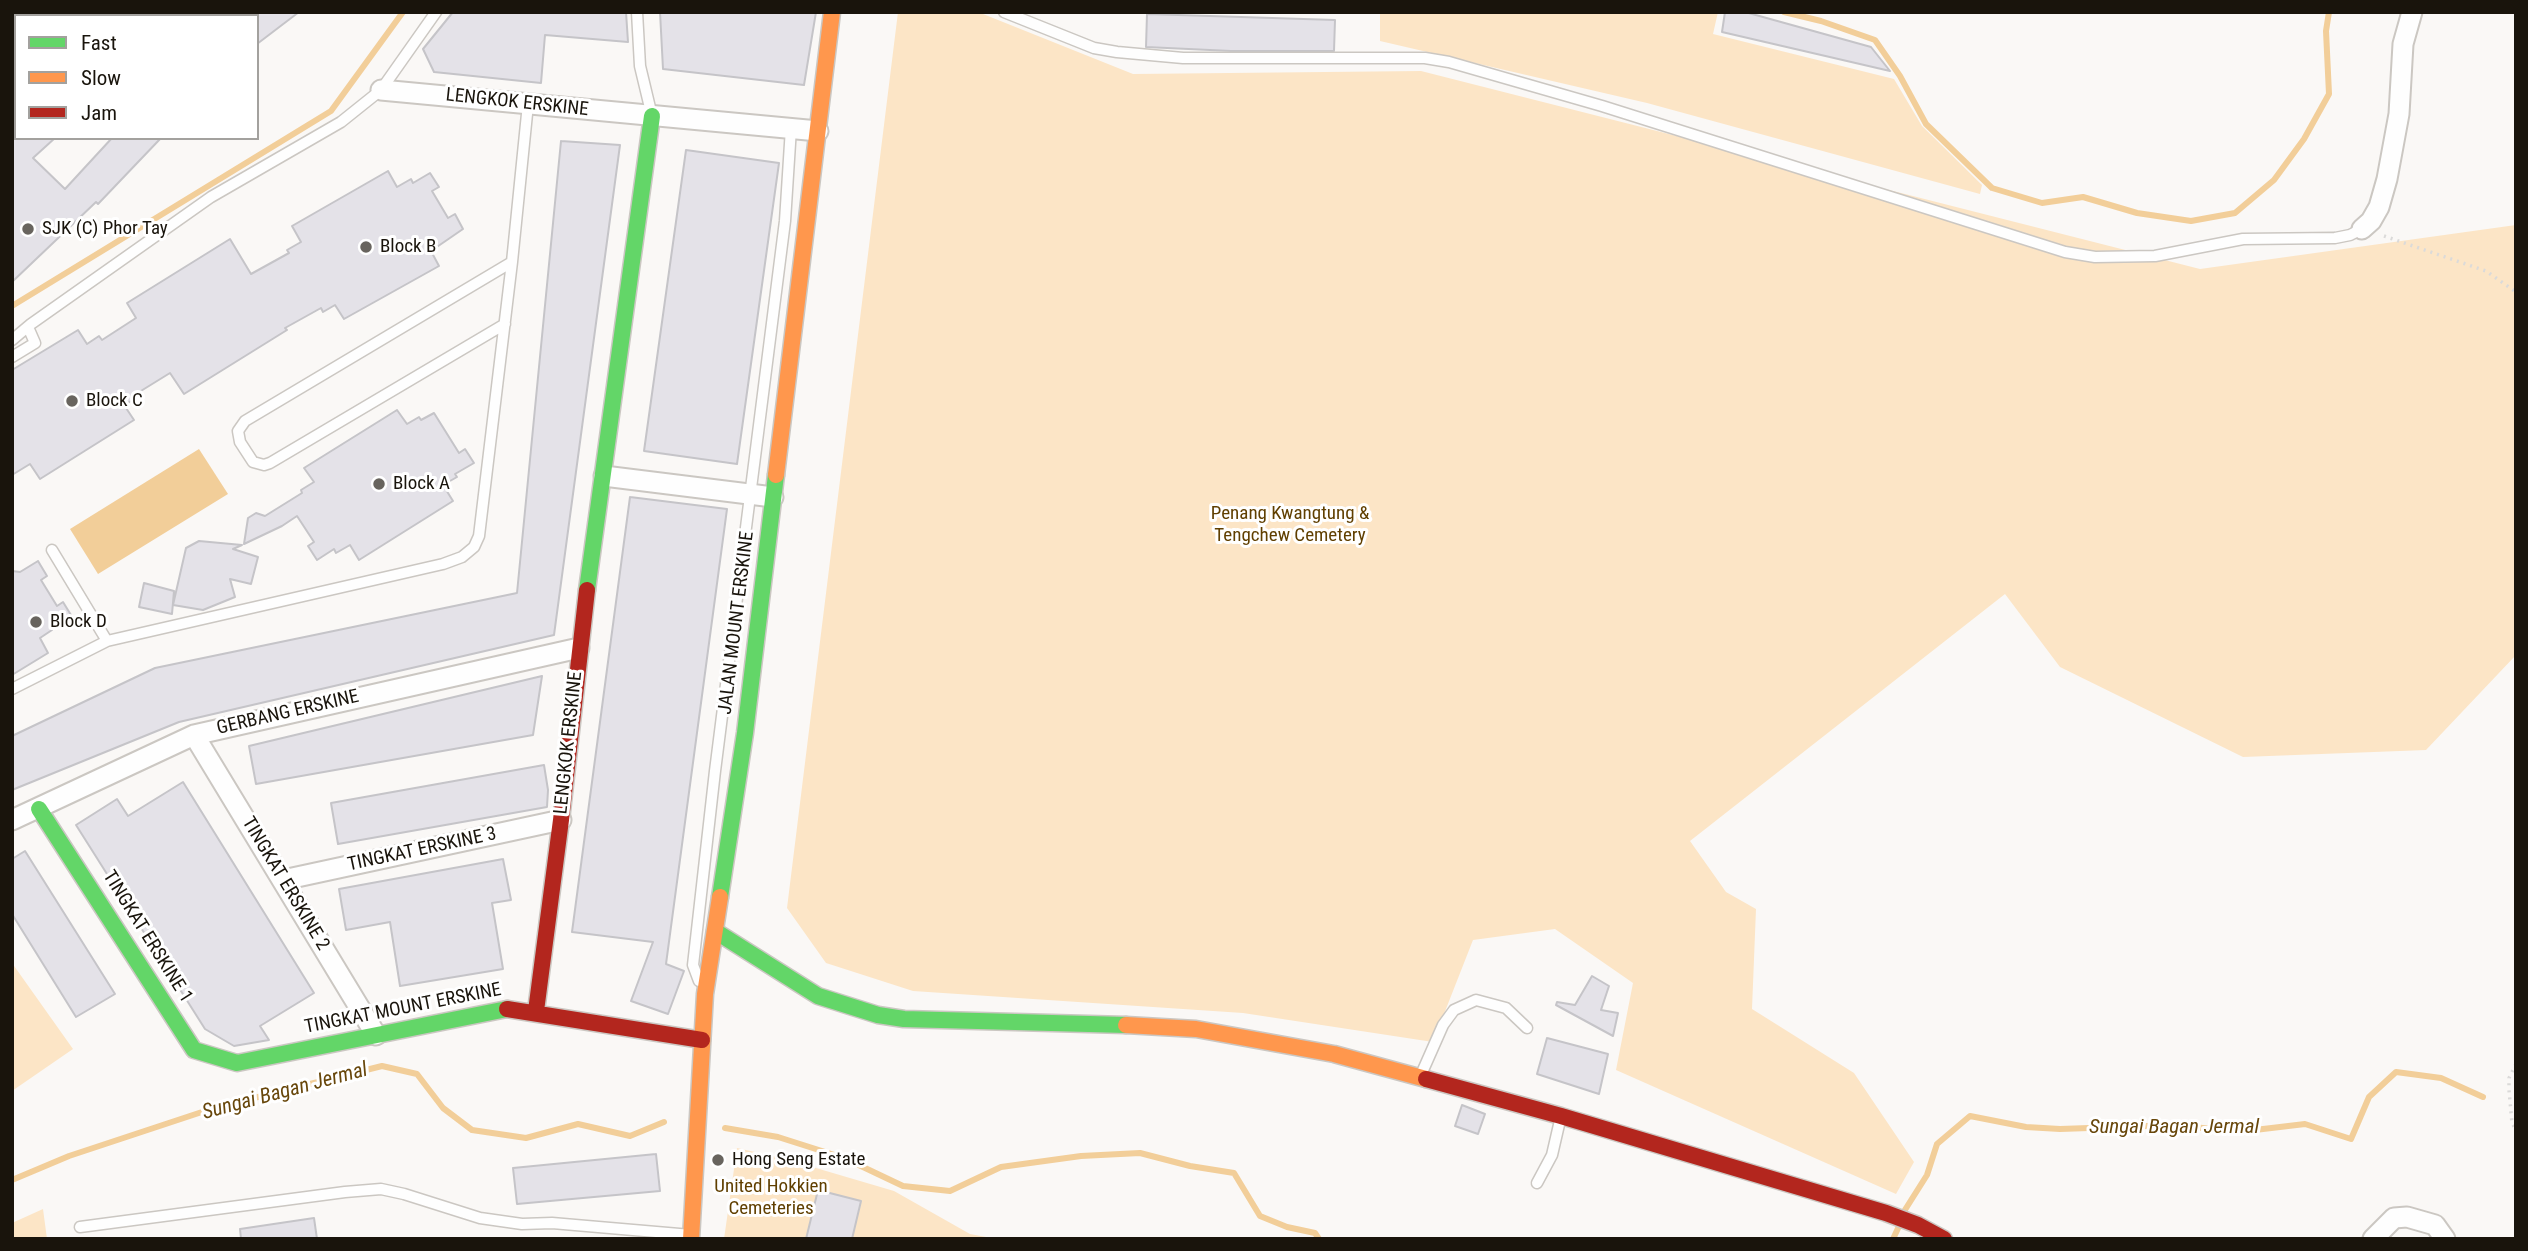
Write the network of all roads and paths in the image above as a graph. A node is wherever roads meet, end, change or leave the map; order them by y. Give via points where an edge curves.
1 (436, 12) edge
2 (636, 12) edge
3 (832, 12) edge
4 (1004, 12) edge
5 (2412, 12) edge
6 (381, 90) junction
7 (528, 104) junction
8 (652, 116) junction
9 (792, 128) junction
10 (818, 131) junction
11 (2362, 229) junction
12 (512, 262) junction
13 (2516, 292) edge
14 (505, 324) junction
15 (27, 327) junction
16 (12, 340) edge
17 (12, 356) edge
18 (604, 476) junction
19 (749, 495) junction
20 (773, 497) junction
21 (52, 550) dead end
22 (107, 640) junction
23 (579, 648) junction
24 (12, 689) edge
25 (194, 735) junction
26 (39, 809) junction
27 (12, 820) edge
28 (561, 820) junction
29 (282, 880) junction
30 (715, 931) junction
31 (705, 994) junction
32 (537, 1011) junction
33 (1527, 1028) dead end
34 (376, 1035) junction
35 (702, 1040) junction
36 (237, 1063) joint
37 (2516, 1064) edge
38 (1420, 1077) junction
39 (1561, 1116) junction
40 (2516, 1130) edge
41 (1537, 1182) dead end
42 (80, 1227) dead end
43 (691, 1237) edge
44 (1942, 1238) edge
45 (2372, 1239) edge
46 (2445, 1239) edge

1 - 6 lane
2 - 8 lane via 640,66
3 - 10 street, JALAN MOUNT ERSKINE
4 - 11 lane via 1094,48 1117,52 1183,58 1425,58 1449,62 2065,253 2155,256 2243,239 2335,238
5 - 11 street via 2403,44 2399,114 2387,179 2379,207
6 - 7 street, LENGKOK ERSKINE
6 - 15 lane via 341,122 211,197
7 - 8 street, LENGKOK ERSKINE
7 - 12 lane
8 - 9 street, LENGKOK ERSKINE
8 - 18 street, LENGKOK ERSKINE
9 - 10 street, LENGKOK ERSKINE
9 - 19 lane via 785,221
10 - 20 street, JALAN MOUNT ERSKINE
11 - 13 path via 2486,271
12 - 14 lane
12 - 14 lane via 245,421 238,431 240,442 253,462 270,463
14 - 22 lane via 479,536 462,557
15 - 16 lane
15 - 17 lane via 35,344
18 - 19 street
18 - 23 street, LENGKOK ERSKINE
19 - 20 street
19 - 31 lane via 693,965
20 - 30 street, JALAN MOUNT ERSKINE via 745,733
21 - 22 lane
22 - 24 lane
23 - 25 street, GERBANG ERSKINE
23 - 28 street, LENGKOK ERSKINE
25 - 26 street, GERBANG ERSKINE
25 - 29 street, TINGKAT ERSKINE 2
26 - 27 street, GERBANG ERSKINE
26 - 36 street, TINGKAT ERSKINE 1 via 194,1050
28 - 29 street, TINGKAT ERSKINE 3
28 - 32 street, LENGKOK ERSKINE
29 - 34 street, TINGKAT ERSKINE 2
30 - 31 street, JALAN MOUNT ERSKINE
30 - 38 street via 818,996 878,1015 1196,1028 1334,1054
31 - 35 street, JALAN MOUNT ERSKINE
32 - 34 street, TINGKAT MOUNT ERSKINE via 507,1008
32 - 35 street, TINGKAT MOUNT ERSKINE
33 - 38 lane via 1506,1009 1476,1000 1454,1010
34 - 36 street, TINGKAT MOUNT ERSKINE
35 - 43 street, JALAN MOUNT ERSKINE
37 - 40 path via 2509,1079
38 - 39 street
39 - 41 lane via 1552,1155
39 - 44 street via 1886,1213
42 - 43 lane via 381,1189 480,1218
45 - 46 street via 2394,1218 2407,1217 2435,1225

